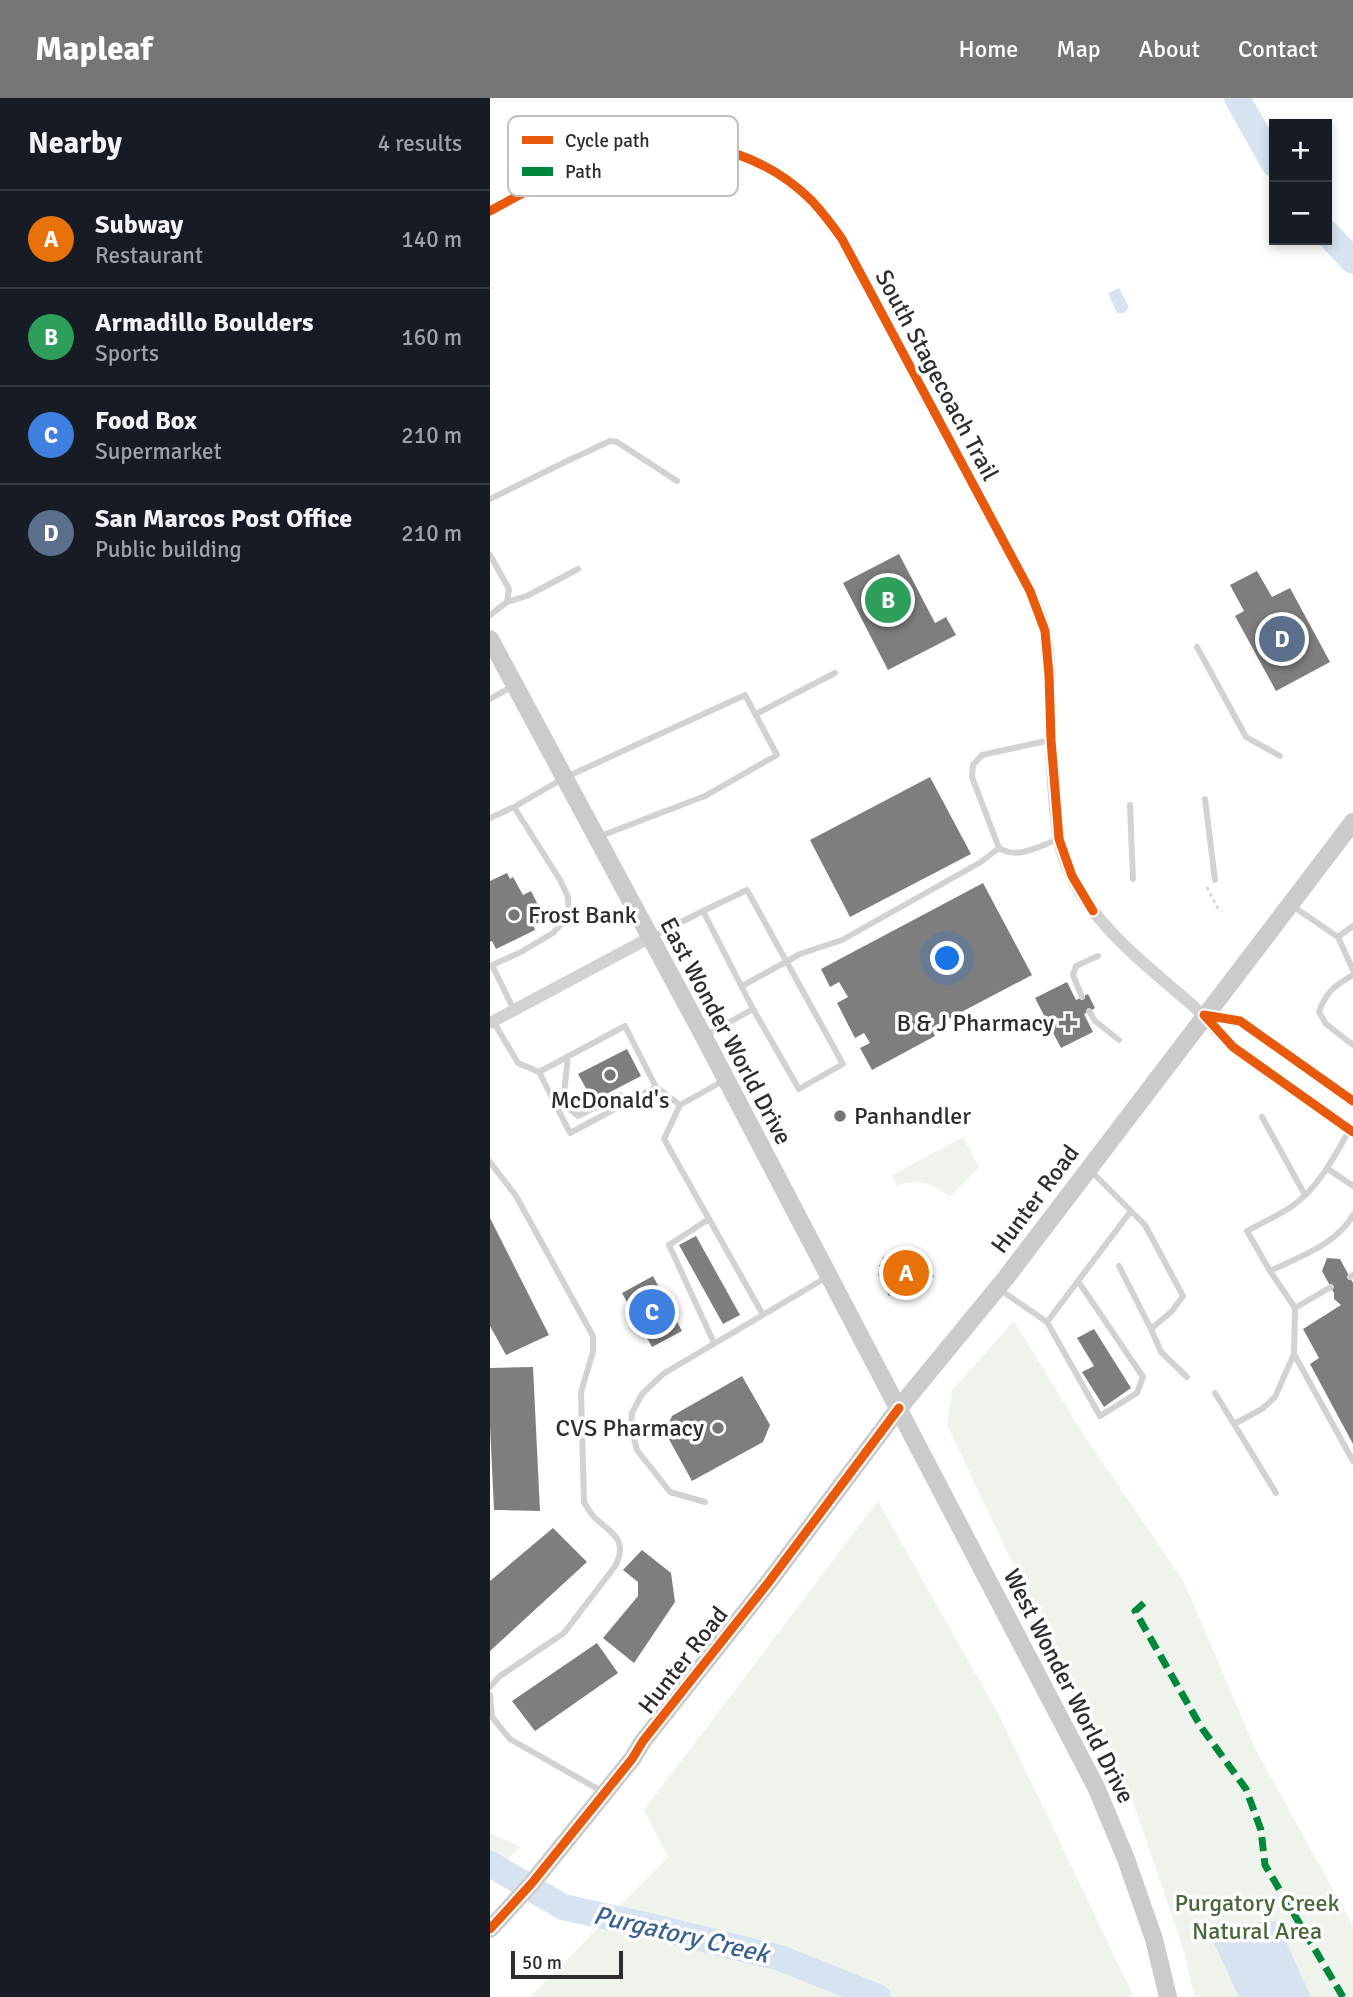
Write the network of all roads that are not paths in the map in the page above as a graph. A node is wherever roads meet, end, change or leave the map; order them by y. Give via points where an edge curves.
1 (738, 155) edge
2 (518, 196) edge
3 (490, 211) edge
4 (677, 481) dead end
5 (490, 499) edge
6 (490, 555) edge
7 (578, 569) dead end
8 (507, 602) junction
9 (490, 615) edge
10 (490, 639) edge
11 (1197, 647) dead end
12 (835, 673) dead end
13 (514, 685) junction
14 (490, 699) edge
15 (755, 714) junction
16 (1051, 740) junction
17 (1280, 756) dead end
18 (564, 778) junction
19 (1205, 799) dead end
20 (1130, 805) dead end
21 (514, 807) junction
22 (490, 818) edge
23 (1349, 834) edge
24 (596, 838) junction
25 (1059, 839) junction
26 (999, 848) junction
27 (1133, 879) dead end
28 (1215, 880) dead end
29 (1290, 905) junction
30 (703, 911) junction
31 (1353, 926) edge
32 (1338, 937) junction
33 (649, 938) junction
34 (1098, 956) dead end
35 (786, 961) junction
36 (491, 965) edge
37 (1353, 972) edge
38 (742, 986) junction
39 (1082, 997) dead end
40 (753, 1009) junction
41 (514, 1010) junction
42 (1089, 1012) dead end
43 (1204, 1015) junction
44 (491, 1022) edge
45 (704, 1037) junction
46 (1119, 1040) dead end
47 (1353, 1045) edge
48 (568, 1056) junction
49 (539, 1072) junction
50 (724, 1080) junction
51 (656, 1087) junction
52 (634, 1099) junction
53 (1353, 1101) edge
54 (680, 1105) junction
55 (1262, 1117) dead end
56 (1351, 1130) edge
57 (490, 1162) edge
58 (1089, 1169) junction
59 (1328, 1169) junction
60 (1353, 1186) edge
61 (1305, 1195) junction
62 (1131, 1211) junction
63 (1353, 1214) edge
64 (709, 1219) junction
65 (1119, 1266) dead end
66 (1270, 1271) junction
67 (829, 1276) junction
68 (1078, 1281) junction
69 (1331, 1287) dead end
70 (997, 1288) junction
71 (1295, 1308) junction
72 (763, 1315) junction
73 (1047, 1322) junction
74 (1151, 1329) junction
75 (715, 1343) junction
76 (1294, 1354) junction
77 (1187, 1377) dead end
78 (1215, 1393) dead end
79 (899, 1408) junction
80 (1234, 1424) junction
81 (1353, 1461) edge
82 (1276, 1493) dead end
83 (705, 1502) dead end
84 (490, 1687) edge
85 (490, 1695) edge
86 (605, 1793) junction
87 (490, 1929) edge
88 (1168, 1997) edge

1 - 16 street, South Stagecoach Trail via 754,160 811,200 842,239 1030,591 1045,631
2 - 3 street, South Stagecoach Trail
4 - 5 lane via 610,441
6 - 8 lane via 509,590
7 - 8 lane
8 - 9 lane
10 - 13 main road, East Wonder World Drive
11 - 17 lane via 1246,737
12 - 15 lane
13 - 14 lane
13 - 18 main road, East Wonder World Drive
15 - 18 lane via 746,695
15 - 24 lane via 777,755 705,796
16 - 25 street, South Stagecoach Trail
16 - 26 lane via 982,755 973,765 972,777
18 - 21 lane
18 - 24 main road, East Wonder World Drive
19 - 28 lane
20 - 27 lane
21 - 22 lane
21 - 36 lane via 560,880 568,897 569,916 553,933
23 - 29 main road, Hunter Road
24 - 33 main road, East Wonder World Drive
25 - 26 lane via 1025,852
25 - 43 street, South Stagecoach Trail via 1072,876 1099,919 1120,943
26 - 35 lane via 842,940
29 - 32 lane
29 - 43 main road, Hunter Road
30 - 33 lane
30 - 35 lane via 747,890
30 - 38 lane
31 - 32 lane
32 - 37 lane
33 - 41 street
33 - 45 main road, East Wonder World Drive
34 - 39 lane via 1076,966 1073,975
35 - 38 lane
35 - 40 lane via 843,1064 799,1089
36 - 41 lane
37 - 47 lane via 1324,997 1320,1012 1326,1024
38 - 40 lane
40 - 45 lane
41 - 44 street
42 - 46 lane
43 - 53 street via 1240,1020
43 - 56 street, South Stagecoach Trail via 1233,1046
43 - 58 main road, Hunter Road
44 - 49 lane via 518,1063
45 - 50 main road, East Wonder World Drive
48 - 49 lane
48 - 51 lane via 625,1026
48 - 52 lane via 563,1104 578,1116 619,1095
49 - 52 lane via 570,1133
50 - 54 lane
50 - 67 main road, East Wonder World Drive
51 - 52 lane
51 - 54 lane
54 - 64 lane via 664,1139
55 - 61 lane
56 - 59 lane
57 - 84 lane via 516,1196 593,1336 581,1392 584,1502 616,1535 621,1556 564,1633
58 - 62 lane
58 - 70 main road, Hunter Road
59 - 60 lane
59 - 61 lane
61 - 66 lane via 1247,1231
62 - 68 lane
62 - 74 lane via 1145,1225 1183,1296
63 - 66 lane via 1346,1227 1322,1245
64 - 72 lane
64 - 75 lane via 669,1245
65 - 74 lane
66 - 71 lane
67 - 72 lane
67 - 79 main road, East Wonder World Drive
68 - 73 lane
68 - 73 lane via 1143,1377 1137,1393 1100,1416
69 - 71 lane
70 - 73 lane
70 - 79 main road, Hunter Road
71 - 76 lane
72 - 75 lane
74 - 77 lane via 1161,1352
75 - 83 lane via 663,1374 642,1394 631,1427 637,1450 670,1492
76 - 80 lane via 1275,1396
76 - 81 lane
78 - 80 lane
79 - 86 main road, Hunter Road
79 - 88 main road, West Wonder World Drive via 1096,1787 1154,1939
80 - 82 lane
85 - 86 lane via 492,1717 510,1739
86 - 87 main road, Hunter Road

